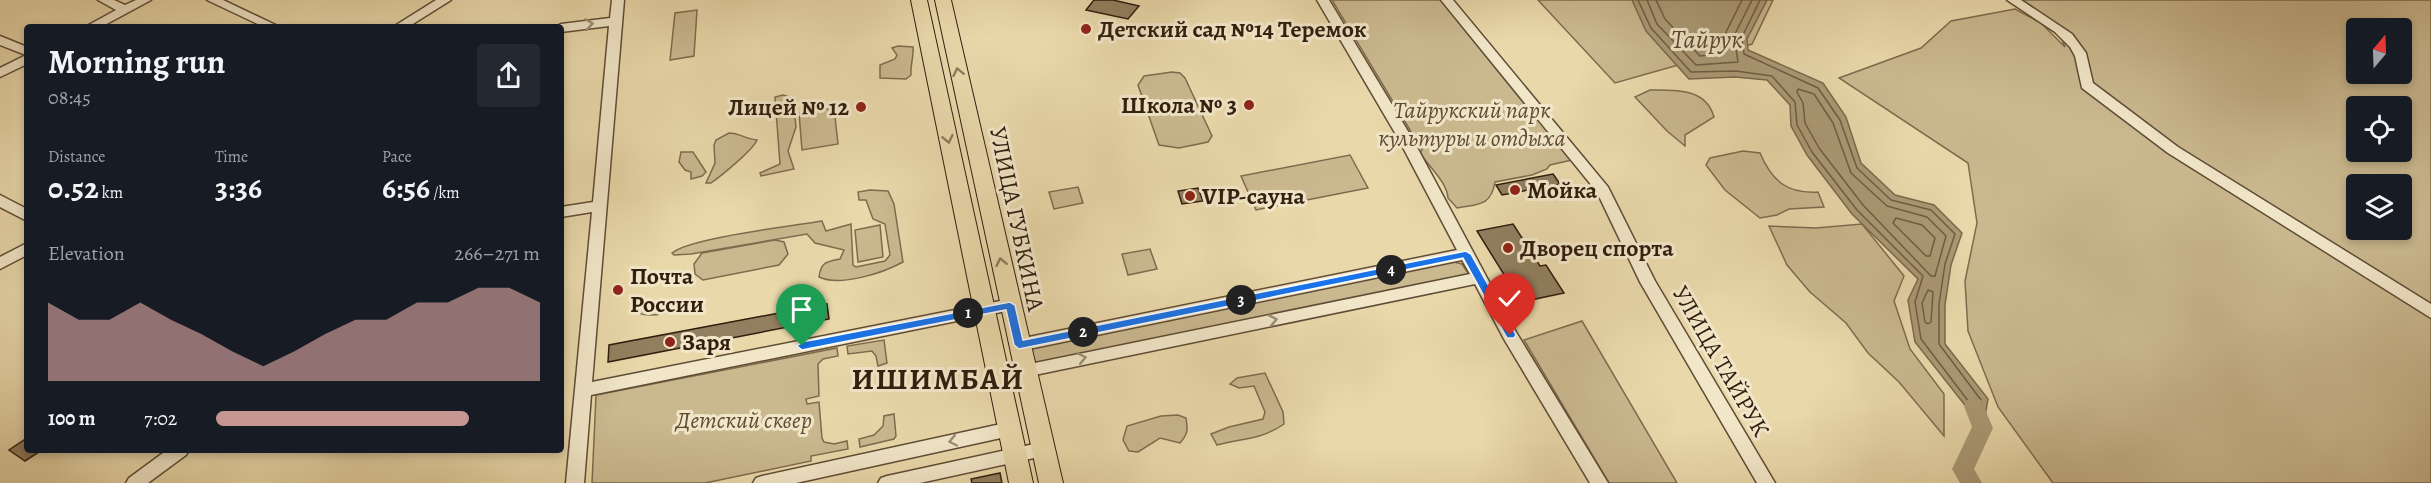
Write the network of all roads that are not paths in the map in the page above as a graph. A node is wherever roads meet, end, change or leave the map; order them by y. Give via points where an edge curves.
1 (104, 0) edge
2 (145, 0) edge
3 (213, 0) edge
4 (445, 0) edge
5 (618, 0) edge
6 (919, 0) edge
7 (943, 0) edge
8 (1323, 0) edge
9 (1447, 0) edge
10 (2013, 0) edge
11 (126, 10) junction
12 (616, 21) junction
13 (97, 24) edge
14 (267, 24) edge
15 (404, 24) edge
16 (564, 28) edge
17 (0, 40) edge
18 (24, 51) edge
19 (24, 61) edge
20 (0, 73) edge
21 (0, 200) edge
22 (600, 206) junction
23 (564, 212) edge
24 (24, 214) edge
25 (24, 250) edge
26 (1466, 254) junction
27 (0, 264) edge
28 (1479, 278) junction
29 (1010, 305) junction
30 (984, 310) junction
31 (2431, 312) edge
32 (1019, 345) junction
33 (1024, 371) junction
34 (583, 390) junction
35 (1010, 429) junction
36 (1043, 449) junction
37 (176, 453) edge
38 (1015, 456) junction
39 (135, 483) edge
40 (575, 483) edge
41 (762, 483) edge
42 (887, 483) edge
43 (1021, 483) edge
44 (1051, 483) edge
45 (1599, 483) edge
46 (1766, 483) edge

1 - 11 street
2 - 11 street
3 - 14 street
4 - 15 street
5 - 12 street
6 -> 30 main road
29 -> 7 main road, УЛИЦА ГУБКИНА
8 - 26 street via 1405,138
9 - 46 street, УЛИЦА ТАЙРУК via 1602,190 1648,282
10 - 31 street via 2071,40 2081,55 2086,85 2114,106 2173,150
11 - 13 street
16 -> 12 street
12 - 22 street
17 - 18 street
19 - 20 street
21 - 24 street
22 - 23 street
22 - 34 street
25 - 27 street
26 - 28 street
26 - 32 street
33 -> 28 street
28 - 45 street
29 - 30 street
29 - 32 main road, УЛИЦА ГУБКИНА
30 - 34 street
30 - 35 main road
32 - 33 main road, УЛИЦА ГУБКИНА
33 - 36 main road, УЛИЦА ГУБКИНА
34 - 40 street
35 - 38 main road
35 -> 41 street
36 - 38 street
36 - 44 main road, УЛИЦА ГУБКИНА
37 - 39 street
38 - 42 street
38 - 43 main road

